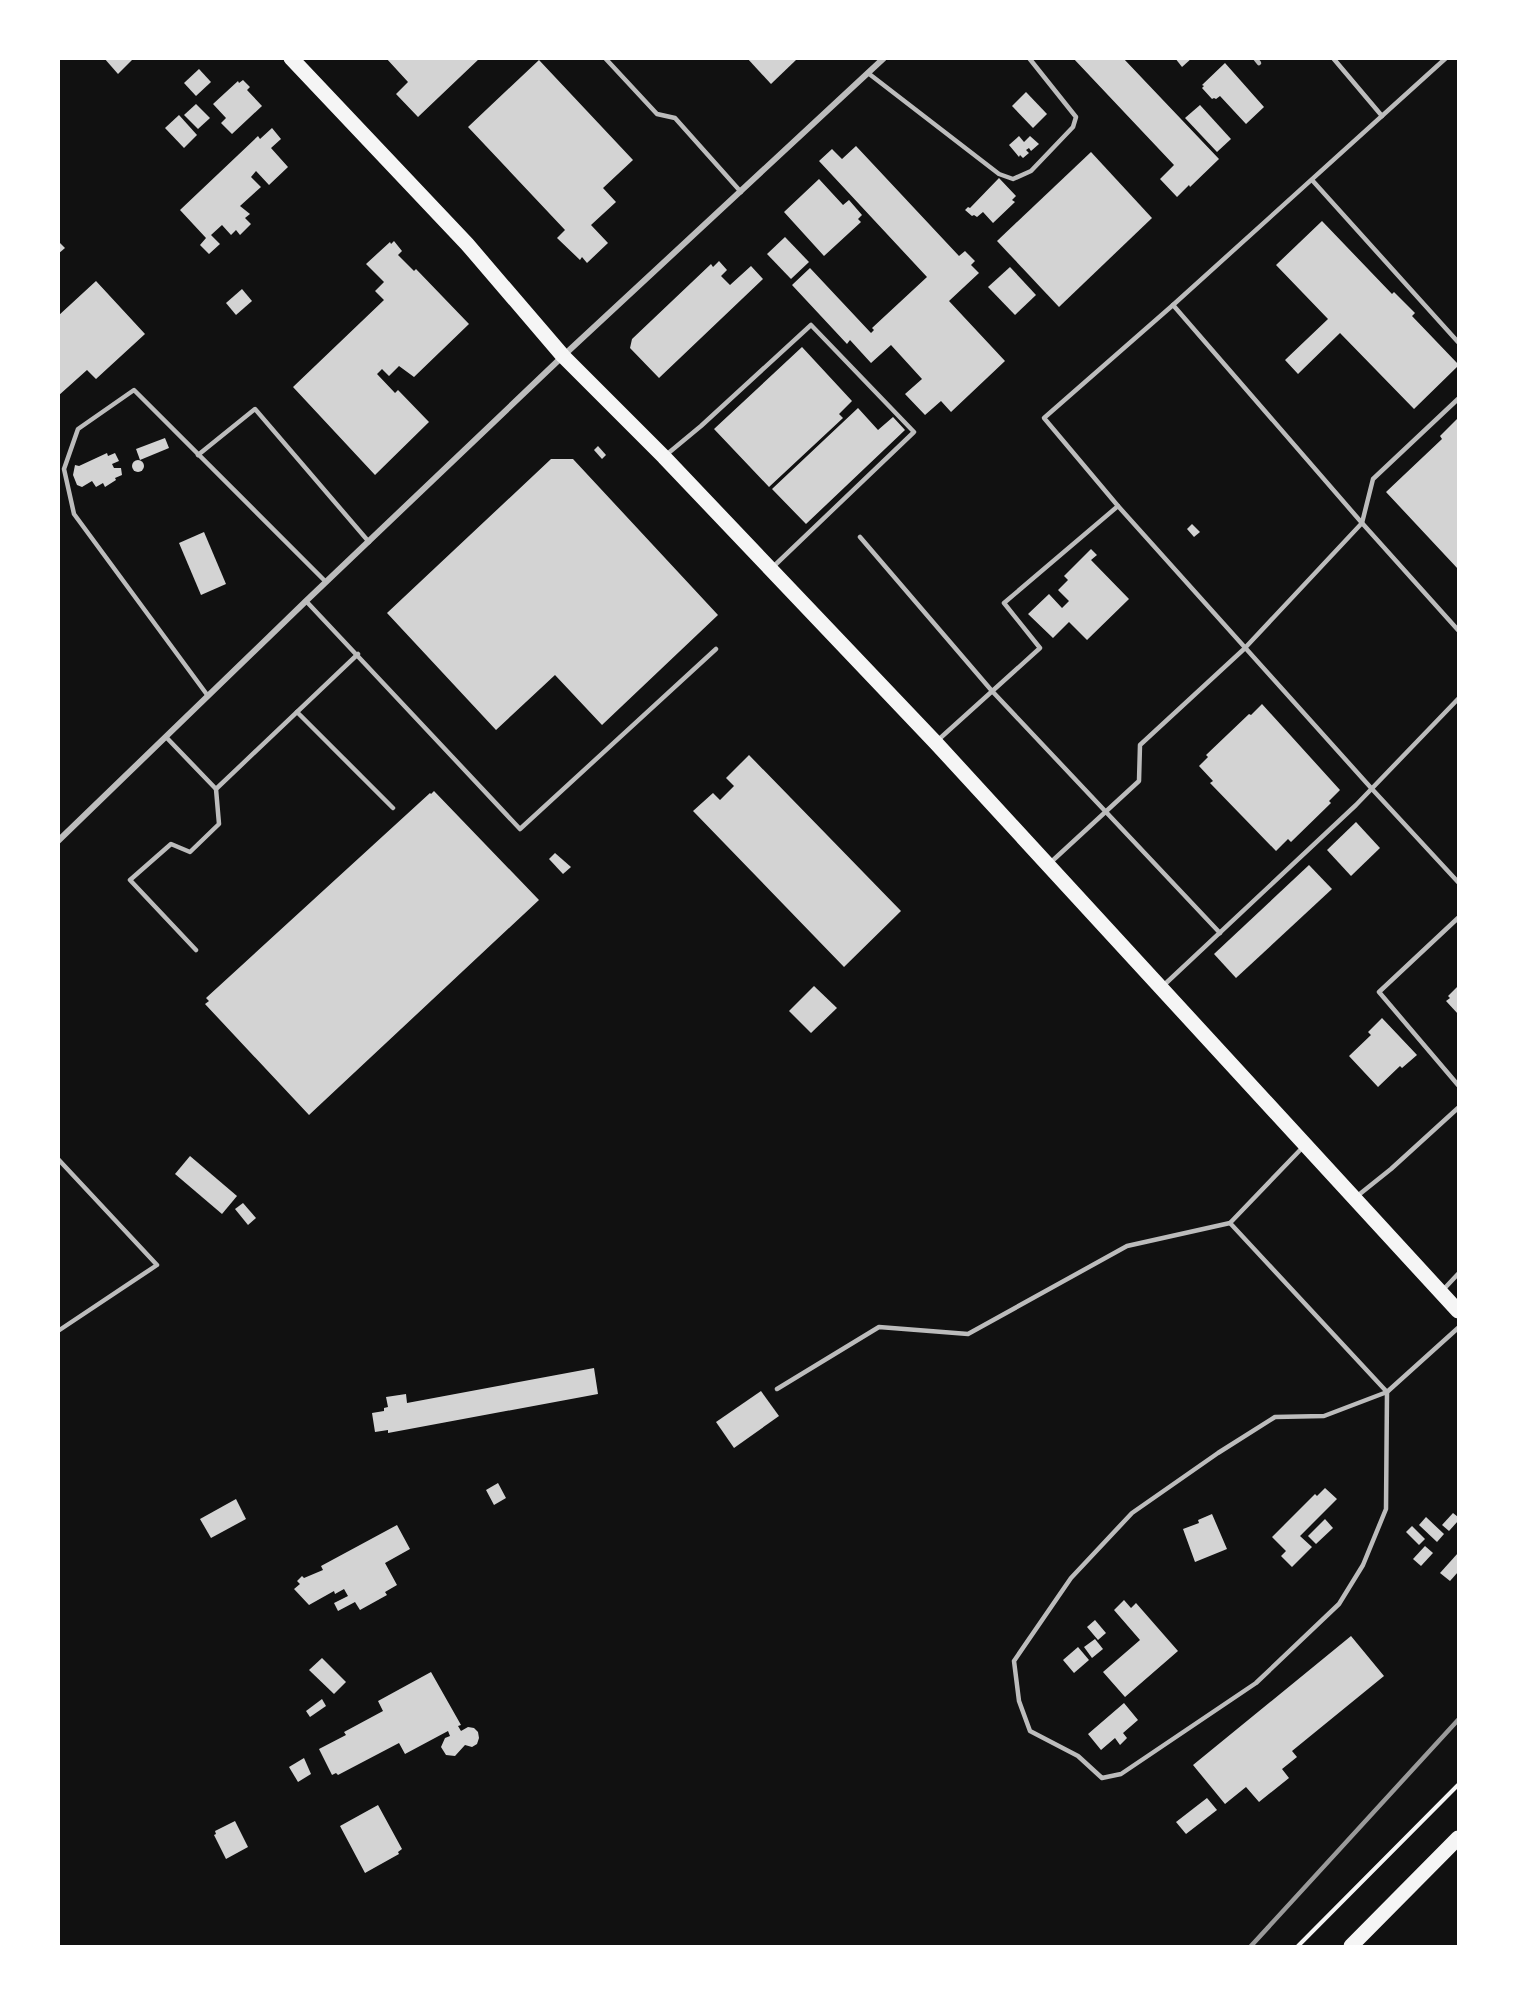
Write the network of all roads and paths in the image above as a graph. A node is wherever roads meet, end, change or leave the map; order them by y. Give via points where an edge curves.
1 (291, 58) edge
2 (605, 58) edge
3 (884, 58) edge
4 (1029, 58) edge
5 (1255, 58) edge
6 (1334, 58) edge
7 (1446, 58) edge
8 (1259, 63) dead end
9 (868, 74) junction
10 (1382, 116) junction
11 (1312, 180) junction
12 (741, 192) junction
13 (1173, 305) junction
14 (1458, 342) edge
15 (563, 356) junction
16 (1458, 399) edge
17 (198, 455) junction
18 (664, 457) junction
19 (1118, 506) junction
20 (1362, 523) junction
21 (860, 537) dead end
22 (369, 542) junction
23 (770, 569) junction
24 (326, 582) junction
25 (306, 601) junction
26 (1458, 630) edge
27 (1244, 648) junction
28 (716, 649) dead end
29 (358, 654) junction
30 (992, 691) junction
31 (208, 696) junction
32 (1458, 699) edge
33 (297, 712) junction
34 (166, 738) junction
35 (936, 743) junction
36 (216, 789) junction
37 (1372, 789) junction
38 (393, 808) dead end
39 (1105, 813) junction
40 (58, 841) edge
41 (1048, 865) junction
42 (1458, 882) edge
43 (1458, 918) edge
44 (1220, 933) junction
45 (196, 950) dead end
46 (1162, 987) junction
47 (1458, 1085) edge
48 (1458, 1108) edge
49 (1306, 1144) junction
50 (58, 1160) edge
51 (1355, 1197) junction
52 (1230, 1223) junction
53 (1458, 1274) edge
54 (1440, 1293) junction
55 (1458, 1311) edge
56 (1458, 1328) edge
57 (58, 1331) edge
58 (777, 1389) dead end
59 (1387, 1392) junction
60 (1458, 1785) edge
61 (1458, 1838) edge
62 (1298, 1947) edge
63 (1351, 1947) edge

1 - 15 main road via 466,244
2 - 12 lane via 657,114 675,118
3 - 9 street
4 - 9 lane via 1076,117 1073,128 1031,171 1013,179 999,174
5 - 8 lane
6 - 10 lane
7 - 10 lane
9 - 12 street
10 - 11 lane
11 - 13 lane
11 - 14 lane
12 - 15 street
13 - 19 lane via 1044,418
13 - 20 lane
15 - 18 main road
15 - 22 street
16 - 20 lane via 1373,479
17 - 22 lane via 255,409
17 - 24 lane
17 - 31 lane via 134,390 78,429 64,469 74,514
18 - 23 main road
18 - 23 lane via 811,325 914,432
19 - 27 lane
19 - 30 lane via 1004,603 1040,648
20 - 26 lane
20 - 27 lane
21 - 30 lane
22 - 24 street
23 - 35 main road
24 - 25 street
25 - 29 lane
25 - 31 street
27 - 37 lane
27 - 39 lane via 1140,745 1139,781
28 - 29 lane via 520,829
29 - 33 lane
30 - 35 lane
30 - 39 lane
31 - 34 street
32 - 37 lane
33 - 36 lane
33 - 38 lane
34 - 36 lane
34 - 40 street
35 - 41 main road
36 - 45 lane via 219,824 206,838 190,852 171,844 130,880
37 - 42 lane
37 - 44 lane
39 - 41 lane
39 - 44 lane
41 - 46 main road
43 - 47 lane via 1379,992
44 - 46 lane
46 - 49 main road
48 - 51 lane
49 - 51 main road
49 - 52 lane
50 - 57 lane via 157,1265
51 - 54 main road
52 - 58 lane via 1127,1246 968,1334 879,1327
52 - 59 lane
53 - 54 lane
54 - 55 main road
56 - 59 lane
59 - 59 lane via 1324,1416 1275,1417 1132,1513 1071,1578 1014,1661 1019,1701 1030,1731 1078,1756 1102,1778 1121,1774 1265,1676 1339,1604 1363,1565 1386,1509
60 - 62 path
61 - 63 main road

